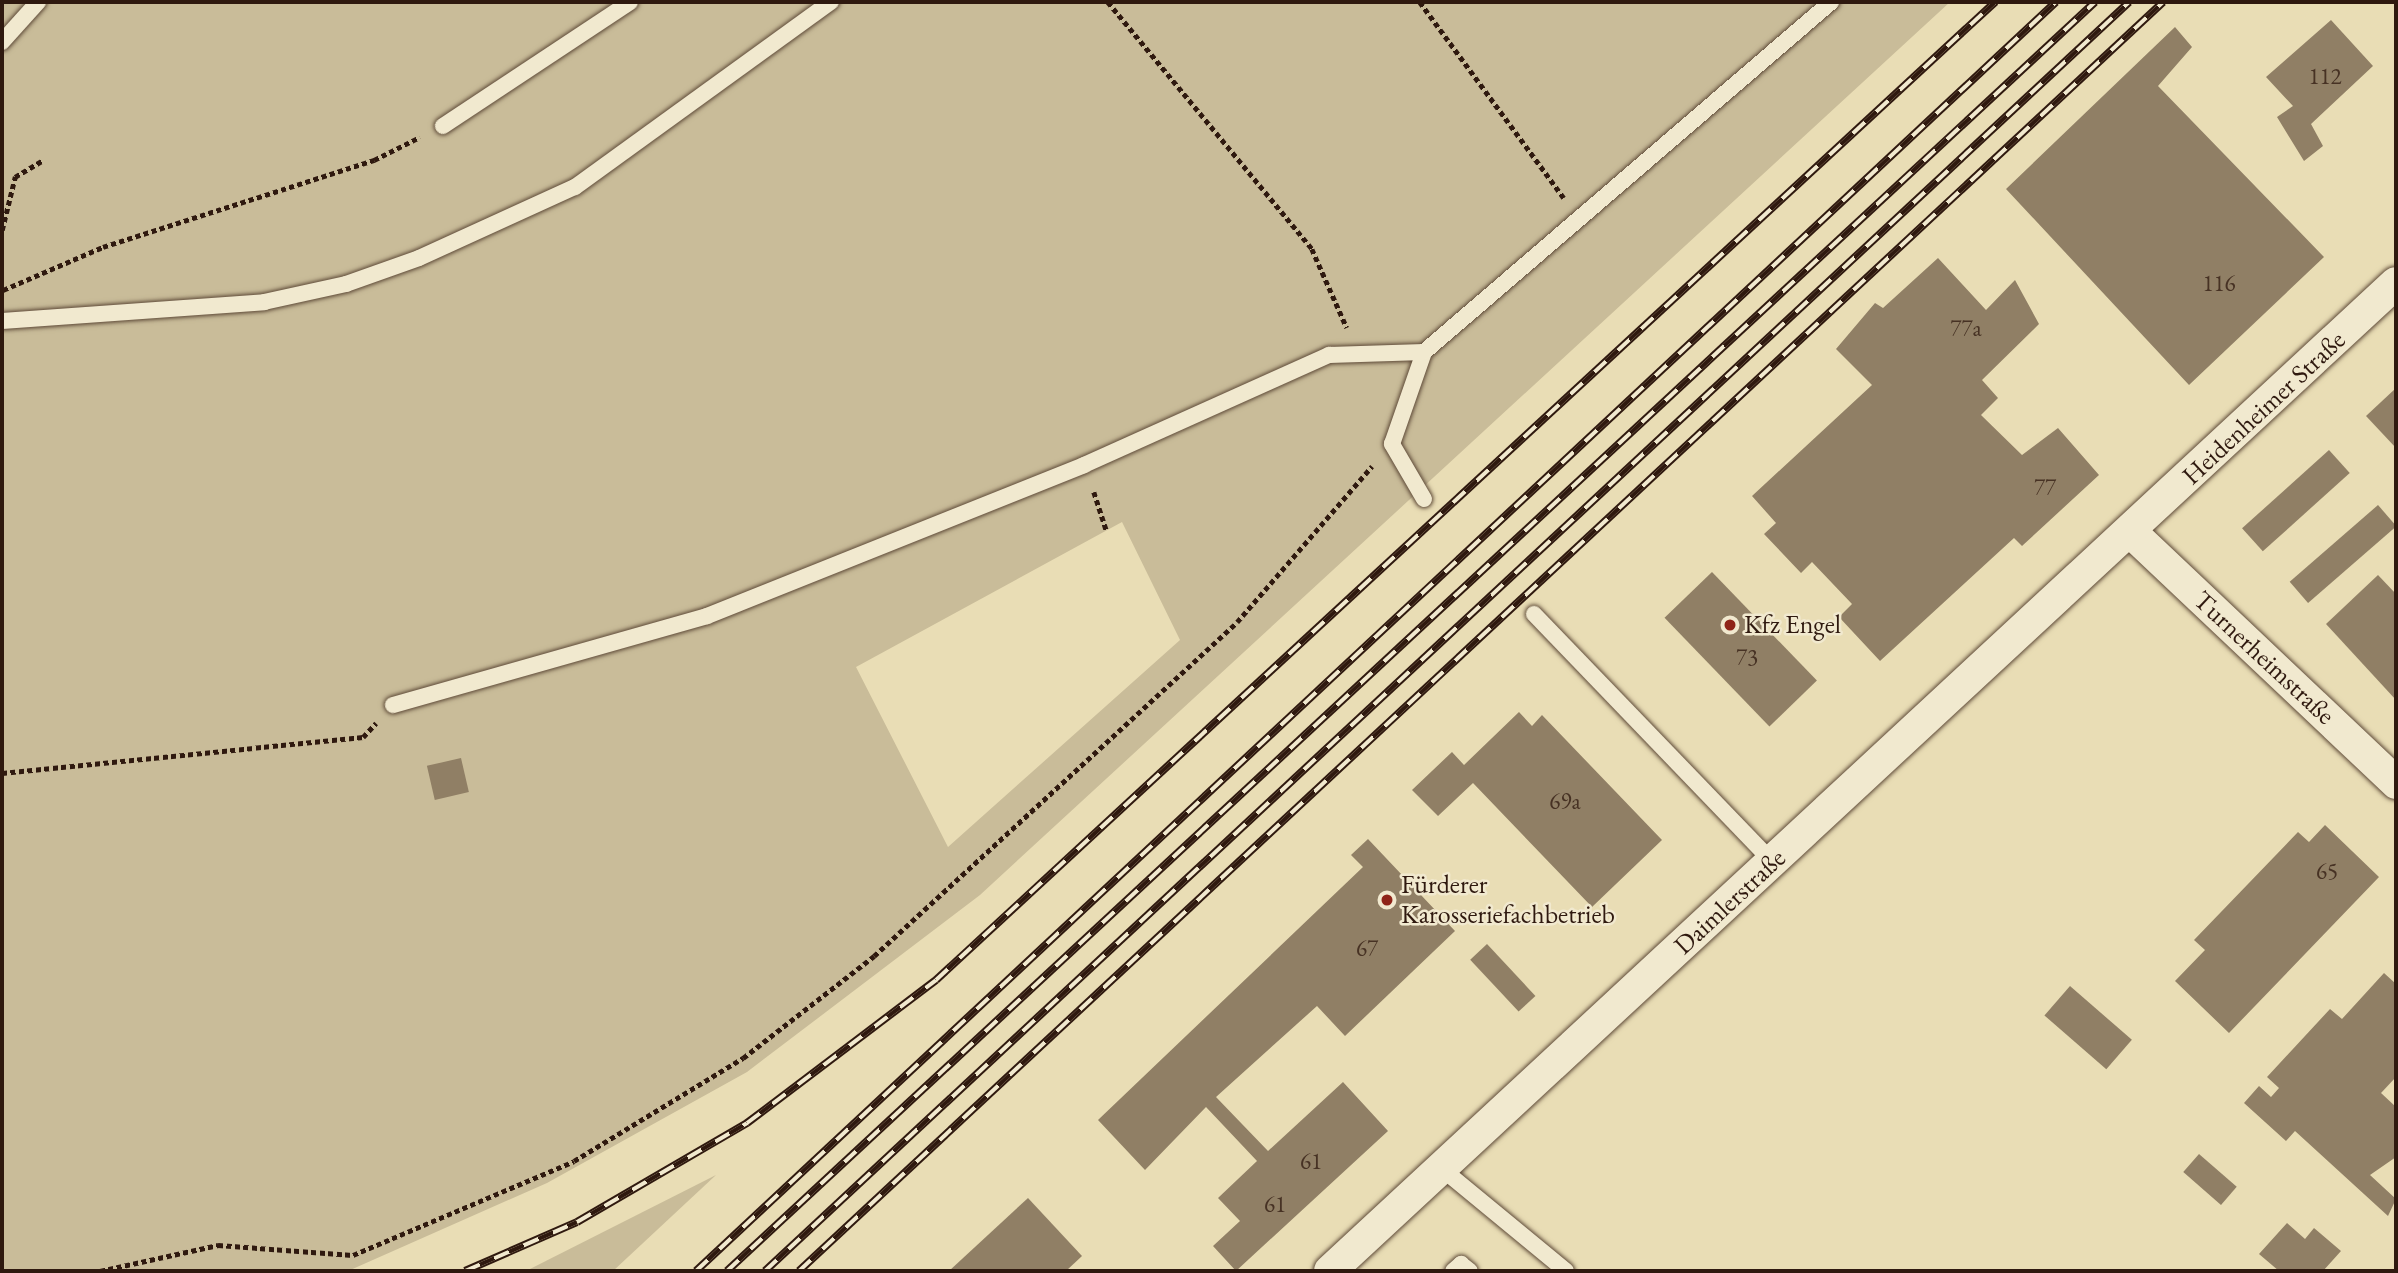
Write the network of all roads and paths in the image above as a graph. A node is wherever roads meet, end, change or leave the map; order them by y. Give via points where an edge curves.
1 (38, 2) edge
2 (630, 2) edge
3 (831, 2) edge
4 (1108, 2) edge
5 (1420, 2) edge
6 (1831, 2) edge
7 (2, 42) edge
8 (443, 126) joint
9 (42, 161) dead end
10 (1579, 219) junction
11 (2, 230) edge
12 (2396, 283) edge
13 (2, 291) edge
14 (2, 321) edge
15 (1424, 352) junction
16 (1358, 354) junction
17 (1392, 444) junction
18 (1084, 465) junction
19 (1424, 499) dead end
20 (1107, 530) dead end
21 (2132, 533) junction
22 (1534, 614) dead end
23 (393, 705) joint
24 (2, 773) edge
25 (2396, 783) edge
26 (1773, 862) junction
27 (1441, 1168) junction
28 (100, 1271) edge
29 (1330, 1271) edge
30 (1453, 1271) edge
31 (1470, 1271) edge
32 (1566, 1271) edge

1 - 7 lane
2 - 8 lane
3 - 14 lane via 575,187 419,258 346,284 264,302
4 - 16 path via 1312,249
5 - 10 path
6 - 10 lane
8 - 13 path via 374,160 184,216
9 - 11 path via 15,177
10 - 15 lane
12 - 21 street, Heidenheimer Straße
15 - 16 lane
15 - 17 lane
16 - 18 lane via 1329,355
17 - 19 lane
17 - 28 path via 1237,622 894,939 743,1058 574,1161 353,1255 218,1245
18 - 20 path
18 - 23 lane via 708,616
21 - 25 street, Turnerheimstraße
21 - 26 street, Daimlerstraße
22 - 26 lane
23 - 24 path via 363,737
26 - 27 street, Daimlerstraße
27 - 29 street, Daimlerstraße
27 - 32 lane
30 - 31 lane via 1461,1264

